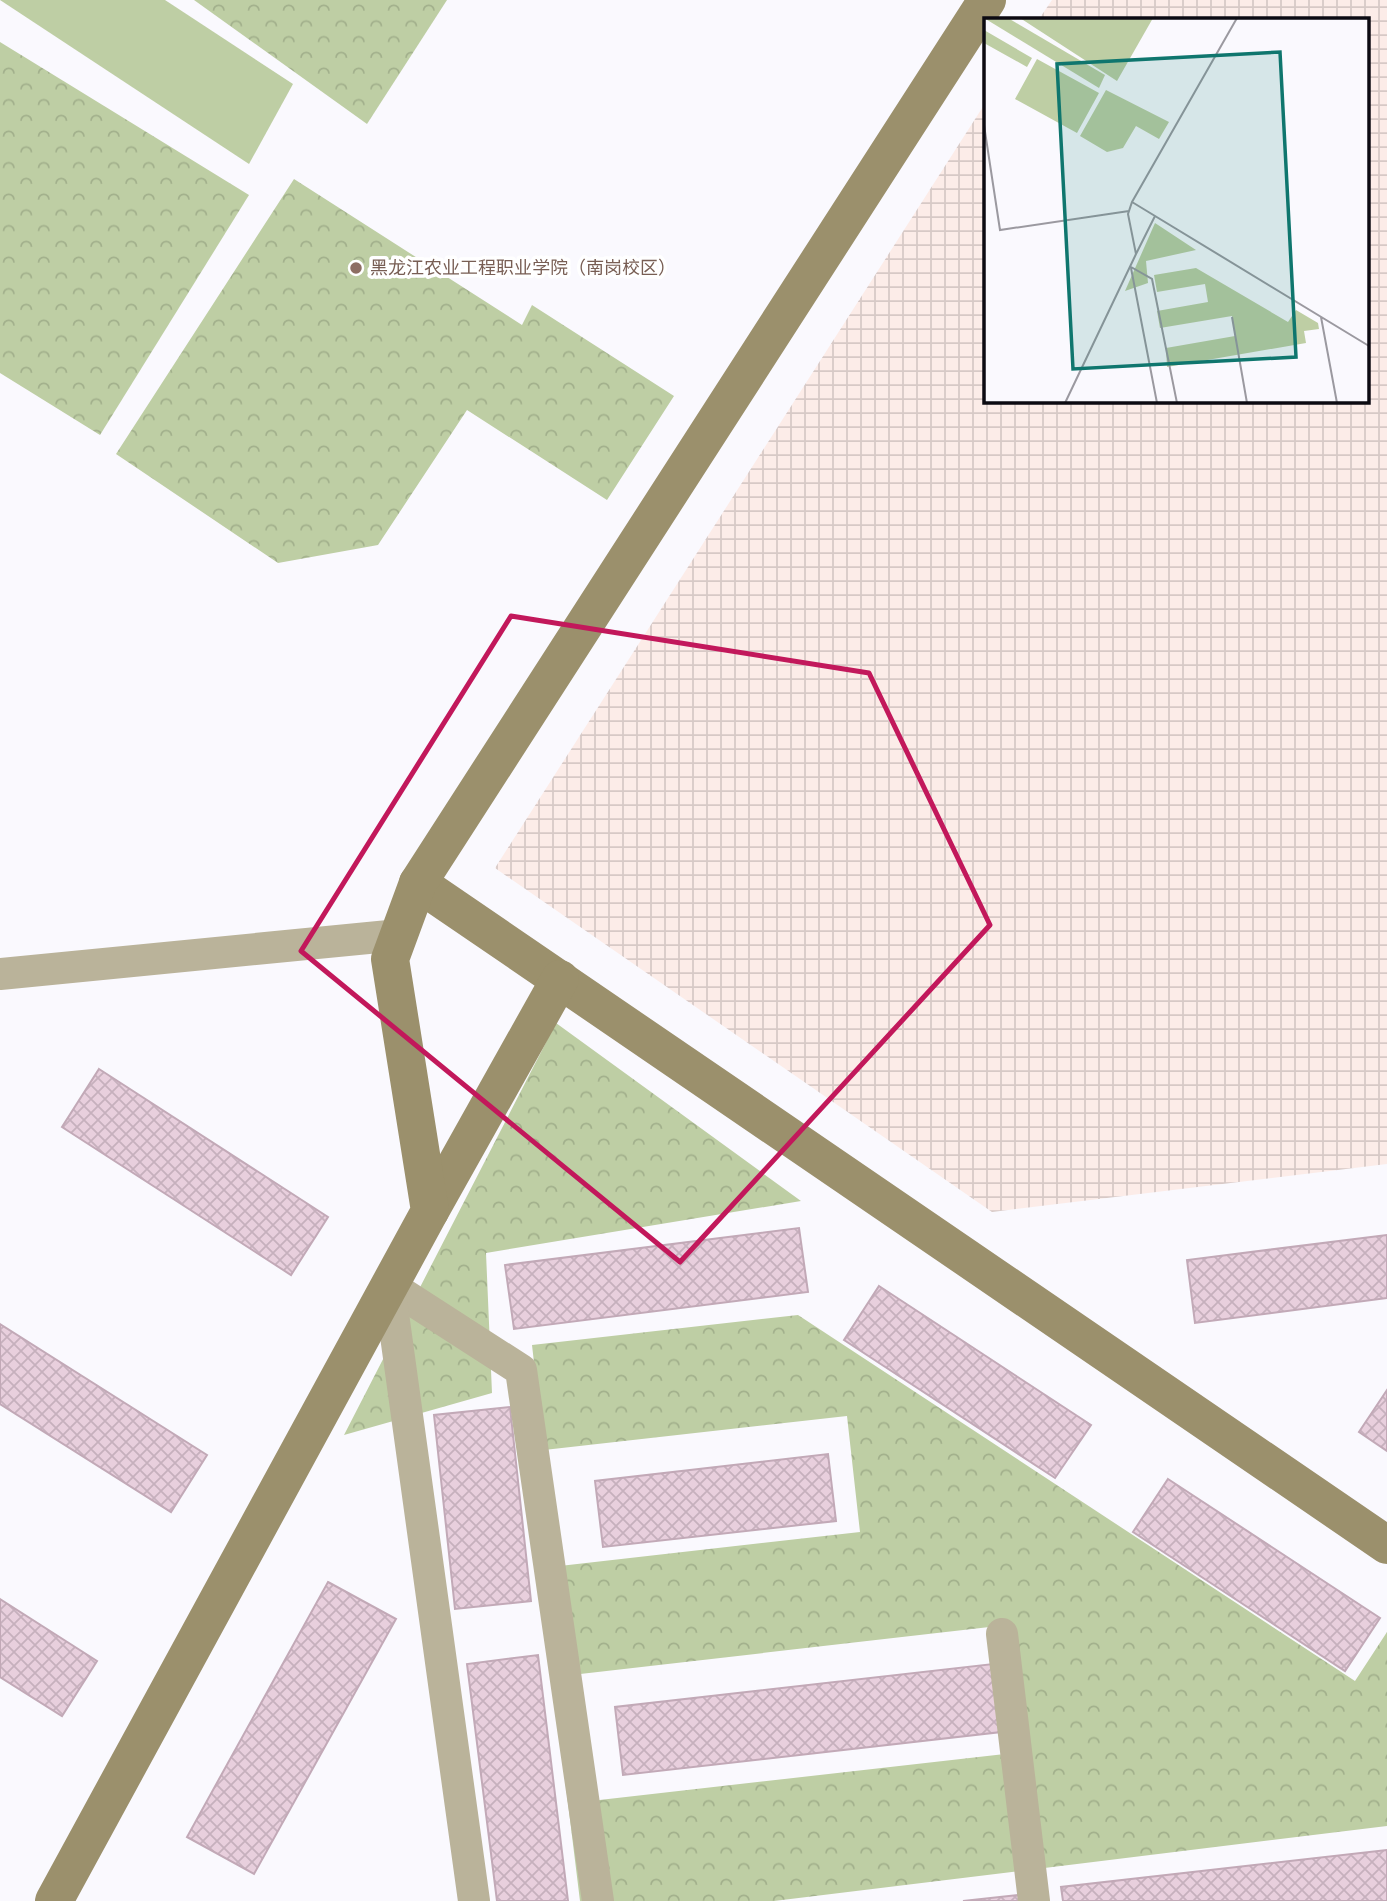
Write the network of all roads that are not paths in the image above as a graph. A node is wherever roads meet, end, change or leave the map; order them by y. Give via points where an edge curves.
1 (987, 0) edge
2 (418, 883) junction
3 (399, 935) junction
4 (0, 974) edge
5 (560, 979) junction
6 (430, 1210) junction
7 (389, 1285) junction
8 (1387, 1545) edge
9 (1002, 1634) dead end
10 (54, 1901) edge
11 (474, 1901) edge
12 (598, 1901) edge
13 (1034, 1901) edge

1 - 2 street
2 - 3 street
2 - 5 street
3 - 4 street
3 - 6 street via 390,959
5 - 6 street
5 - 8 street
6 - 7 street
7 - 10 street
7 - 11 street
7 - 12 street via 521,1370
9 - 13 street

